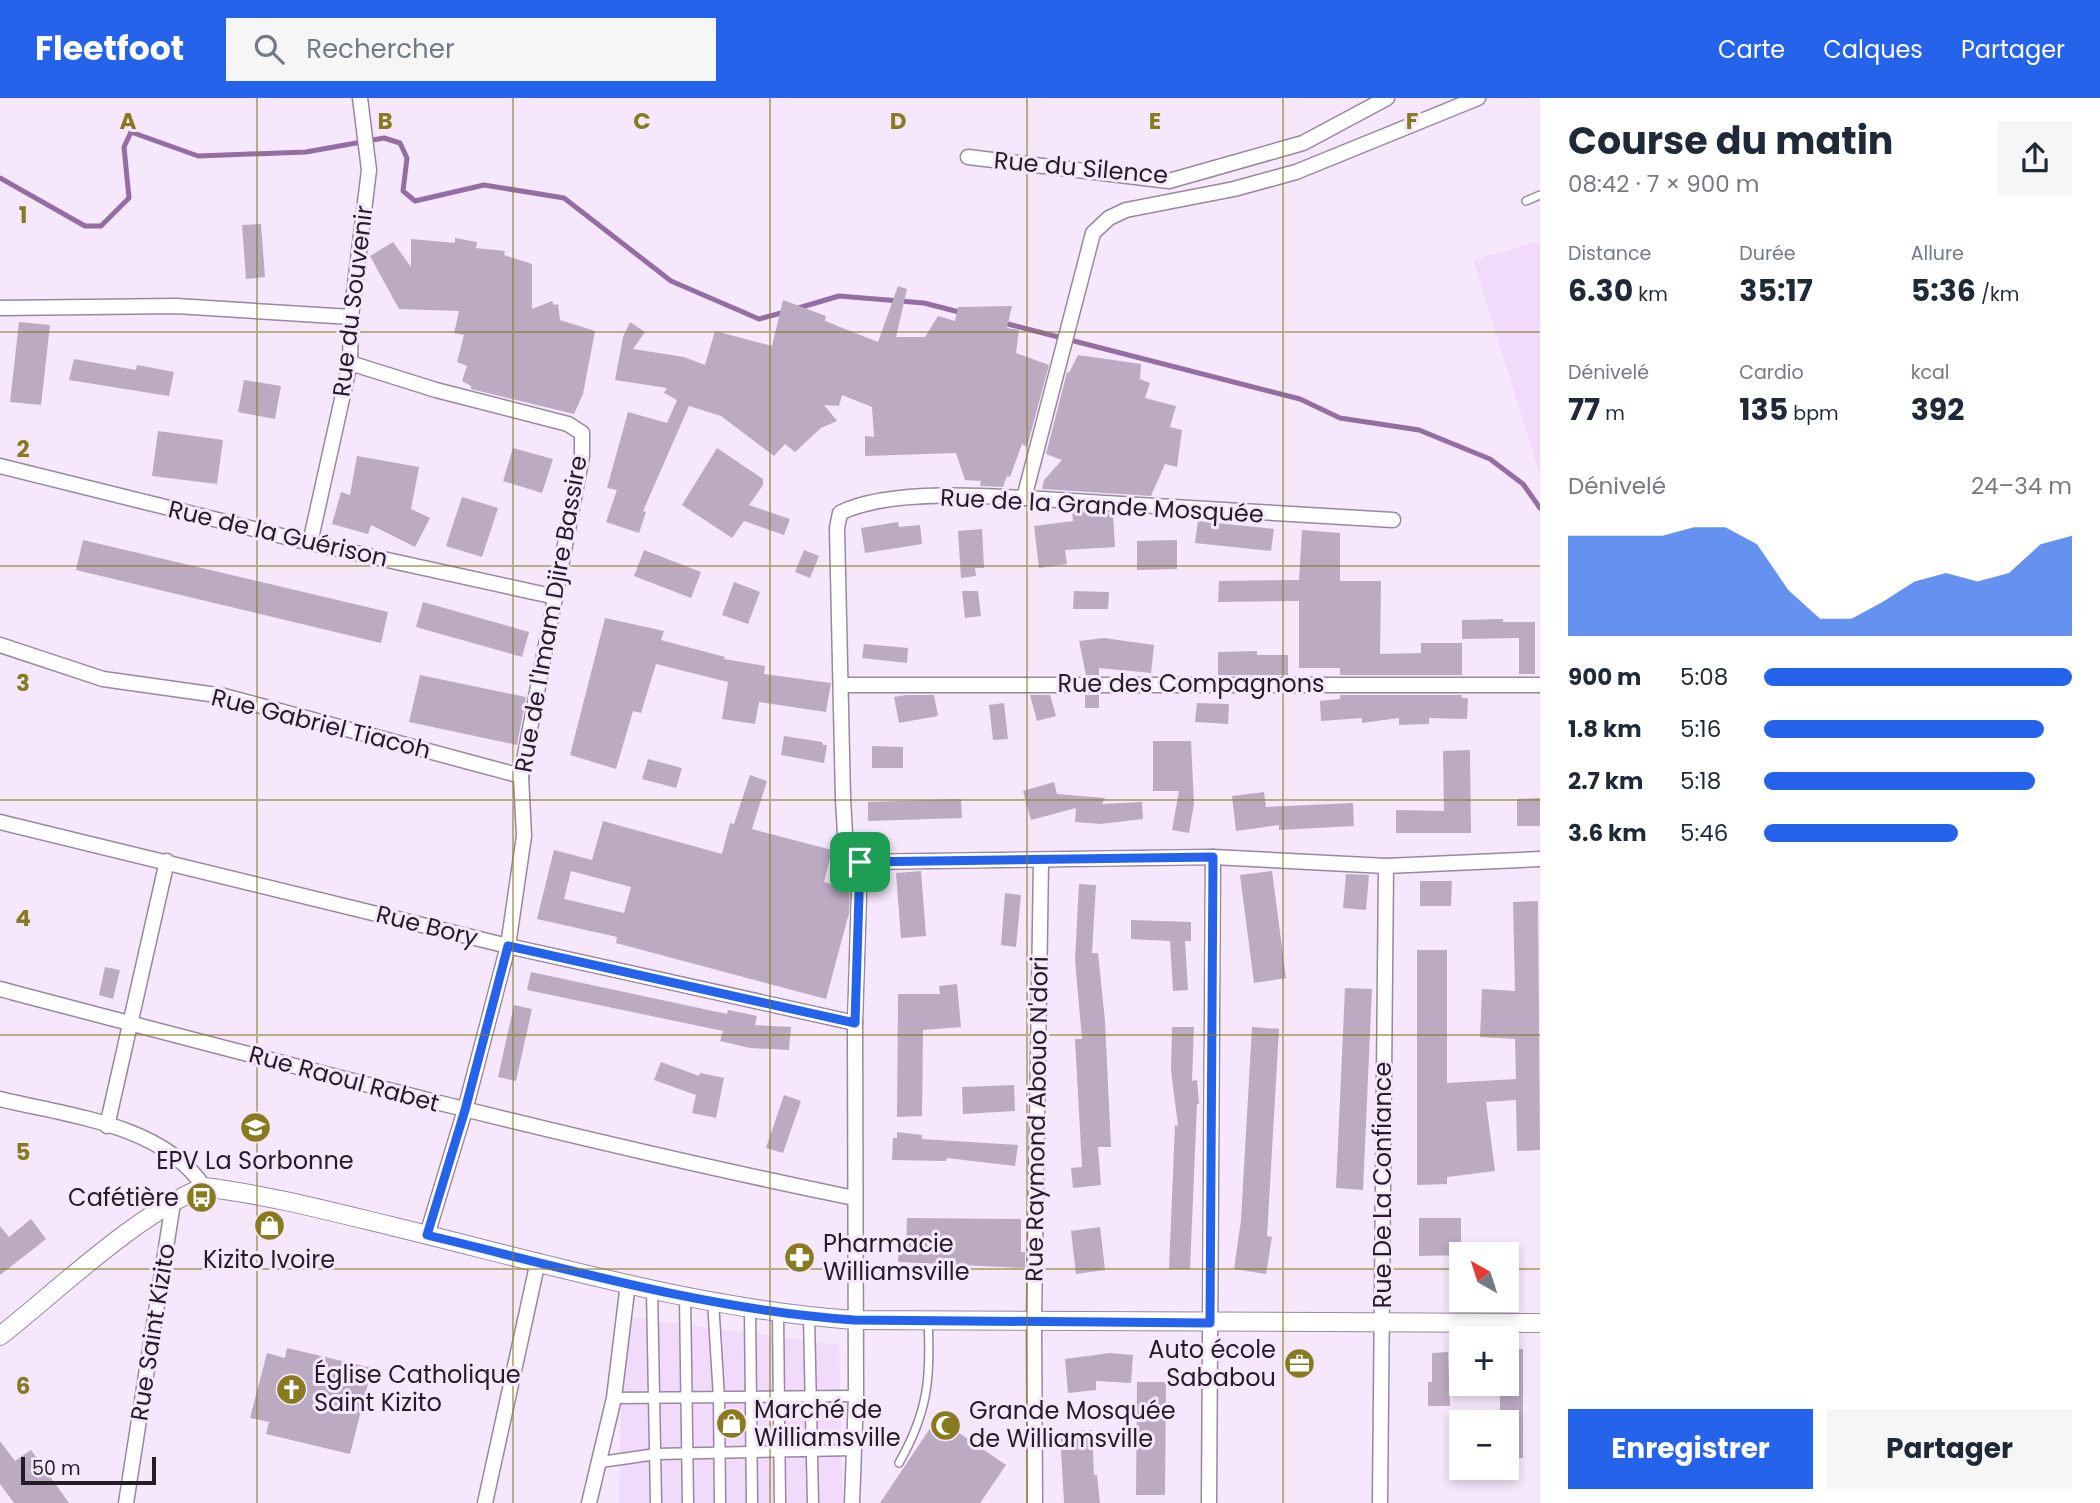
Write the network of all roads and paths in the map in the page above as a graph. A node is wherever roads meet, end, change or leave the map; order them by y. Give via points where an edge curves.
1 (360, 98) edge
2 (1387, 98) edge
3 (1478, 98) edge
4 (968, 158) dead end
5 (1540, 195) edge
6 (1526, 201) dead end
7 (0, 308) edge
8 (351, 317) junction
9 (350, 363) junction
10 (0, 466) edge
11 (1024, 498) junction
12 (1393, 520) dead end
13 (310, 543) junction
14 (556, 597) junction
15 (0, 645) edge
16 (842, 685) junction
17 (1540, 685) edge
18 (520, 776) junction
19 (0, 822) edge
20 (1213, 857) junction
21 (1540, 859) edge
22 (167, 861) junction
23 (1041, 861) junction
24 (860, 862) junction
25 (1386, 866) junction
26 (508, 946) junction
27 (0, 989) edge
28 (128, 1023) junction
29 (855, 1023) junction
30 (0, 1099) edge
31 (465, 1110) junction
32 (107, 1126) junction
33 (204, 1187) junction
34 (854, 1198) junction
35 (173, 1203) junction
36 (427, 1235) junction
37 (538, 1261) junction
38 (628, 1283) junction
39 (652, 1289) junction
40 (685, 1296) junction
41 (713, 1301) junction
42 (750, 1309) junction
43 (778, 1313) junction
44 (809, 1317) junction
45 (854, 1320) junction
46 (928, 1320) junction
47 (1034, 1320) junction
48 (1210, 1323) junction
49 (1382, 1323) junction
50 (1540, 1323) edge
51 (0, 1336) edge
52 (856, 1396) junction
53 (811, 1397) junction
54 (614, 1398) junction
55 (719, 1398) junction
56 (752, 1398) junction
57 (780, 1398) junction
58 (656, 1399) junction
59 (688, 1399) junction
60 (855, 1450) junction
61 (812, 1452) junction
62 (752, 1453) junction
63 (780, 1453) junction
64 (656, 1454) junction
65 (688, 1454) junction
66 (720, 1454) junction
67 (601, 1462) junction
68 (898, 1462) dead end
69 (126, 1503) edge
70 (485, 1503) edge
71 (589, 1503) edge
72 (656, 1503) edge
73 (688, 1503) edge
74 (720, 1503) edge
75 (752, 1503) edge
76 (780, 1503) edge
77 (813, 1503) edge
78 (852, 1503) edge
79 (1035, 1503) edge
80 (1209, 1503) edge
81 (1380, 1503) edge

1 - 8 street, Rue du Souvenir via 369,170
2 - 4 street, Rue du Silence via 1303,143 1169,181
3 - 11 street via 1296,172 1126,210 1110,218 1093,233
5 - 6 lane
7 - 8 street via 176,306
8 - 9 street, Rue du Souvenir
9 - 13 street, Rue du Souvenir
9 - 14 street, Rue de l'Imam Djire Bassire via 568,424 582,433 582,456
10 - 13 street, Rue de la Guérison
11 - 12 street, Rue de la Grande Mosquée
11 - 16 street, Rue de la Grande Mosquée via 885,500 855,505 840,513
13 - 14 street, Rue de la Guérison
14 - 18 street, Rue de l'Imam Djire Bassire
15 - 18 street, Rue Gabriel Tiacoh via 103,680 224,696
16 - 17 street, Rue des Compagnons
16 - 24 street, Rue de la Grande Mosquée via 845,834
18 - 26 street, Rue de l'Imam Djire Bassire via 524,836
19 - 22 street, Rue Bory
20 - 23 street
20 - 25 street
20 - 48 street
21 - 25 street
22 - 26 street, Rue Bory
22 - 28 street
23 - 24 street
23 - 47 street, Rue Raymond Abouo N'dori
24 - 29 street, Rue de la Grande Mosquée
25 - 49 street, Rue De La Confiance
26 - 29 street, Rue Bory
26 - 31 street, Rue de l'Imam Djire Bassire
27 - 28 street, Rue Raoul Rabet
28 - 31 street, Rue Raoul Rabet
28 - 32 street
29 - 34 street, Rue de la Grande Mosquée
30 - 32 street
31 - 34 street, Rue Raoul Rabet
31 - 36 street, Rue de l'Imam Djire Bassire
32 - 33 street via 159,1144 193,1170
33 - 35 street
33 - 36 street via 251,1193
34 - 45 street, Rue de la Grande Mosquée
35 - 51 street
35 - 69 street, Rue Saint Kizito
36 - 37 street
37 - 38 street
37 - 70 street
38 - 39 street
38 - 54 street
39 - 40 street
39 - 58 street
40 - 41 street
40 - 59 street
41 - 42 street
41 - 55 street
42 - 43 street
42 - 56 street
43 - 44 street
43 - 57 street
44 - 45 street
44 - 53 street
45 - 46 street
45 - 52 street, Rue de la Grande Mosquée
46 - 47 street
46 - 68 lane via 926,1404
47 - 48 street
47 - 79 street, Rue Raymond Abouo N'dori
48 - 49 street
48 - 80 street
49 - 50 street
49 - 81 street, Rue De La Confiance
52 - 53 street
52 - 60 street, Rue de la Grande Mosquée
53 - 57 street
53 - 61 street
54 - 58 street
54 - 67 street
55 - 56 street
55 - 59 street
55 - 66 street
56 - 57 street
56 - 62 street
57 - 63 street
58 - 59 street
58 - 64 street
59 - 65 street
60 - 61 street
60 - 78 street, Rue de la Grande Mosquée
61 - 63 street
61 - 77 street
62 - 63 street
62 - 66 street
62 - 75 street
63 - 76 street
64 - 65 street
64 - 67 street
64 - 72 street
65 - 66 street
65 - 73 street
66 - 74 street
67 - 71 street

